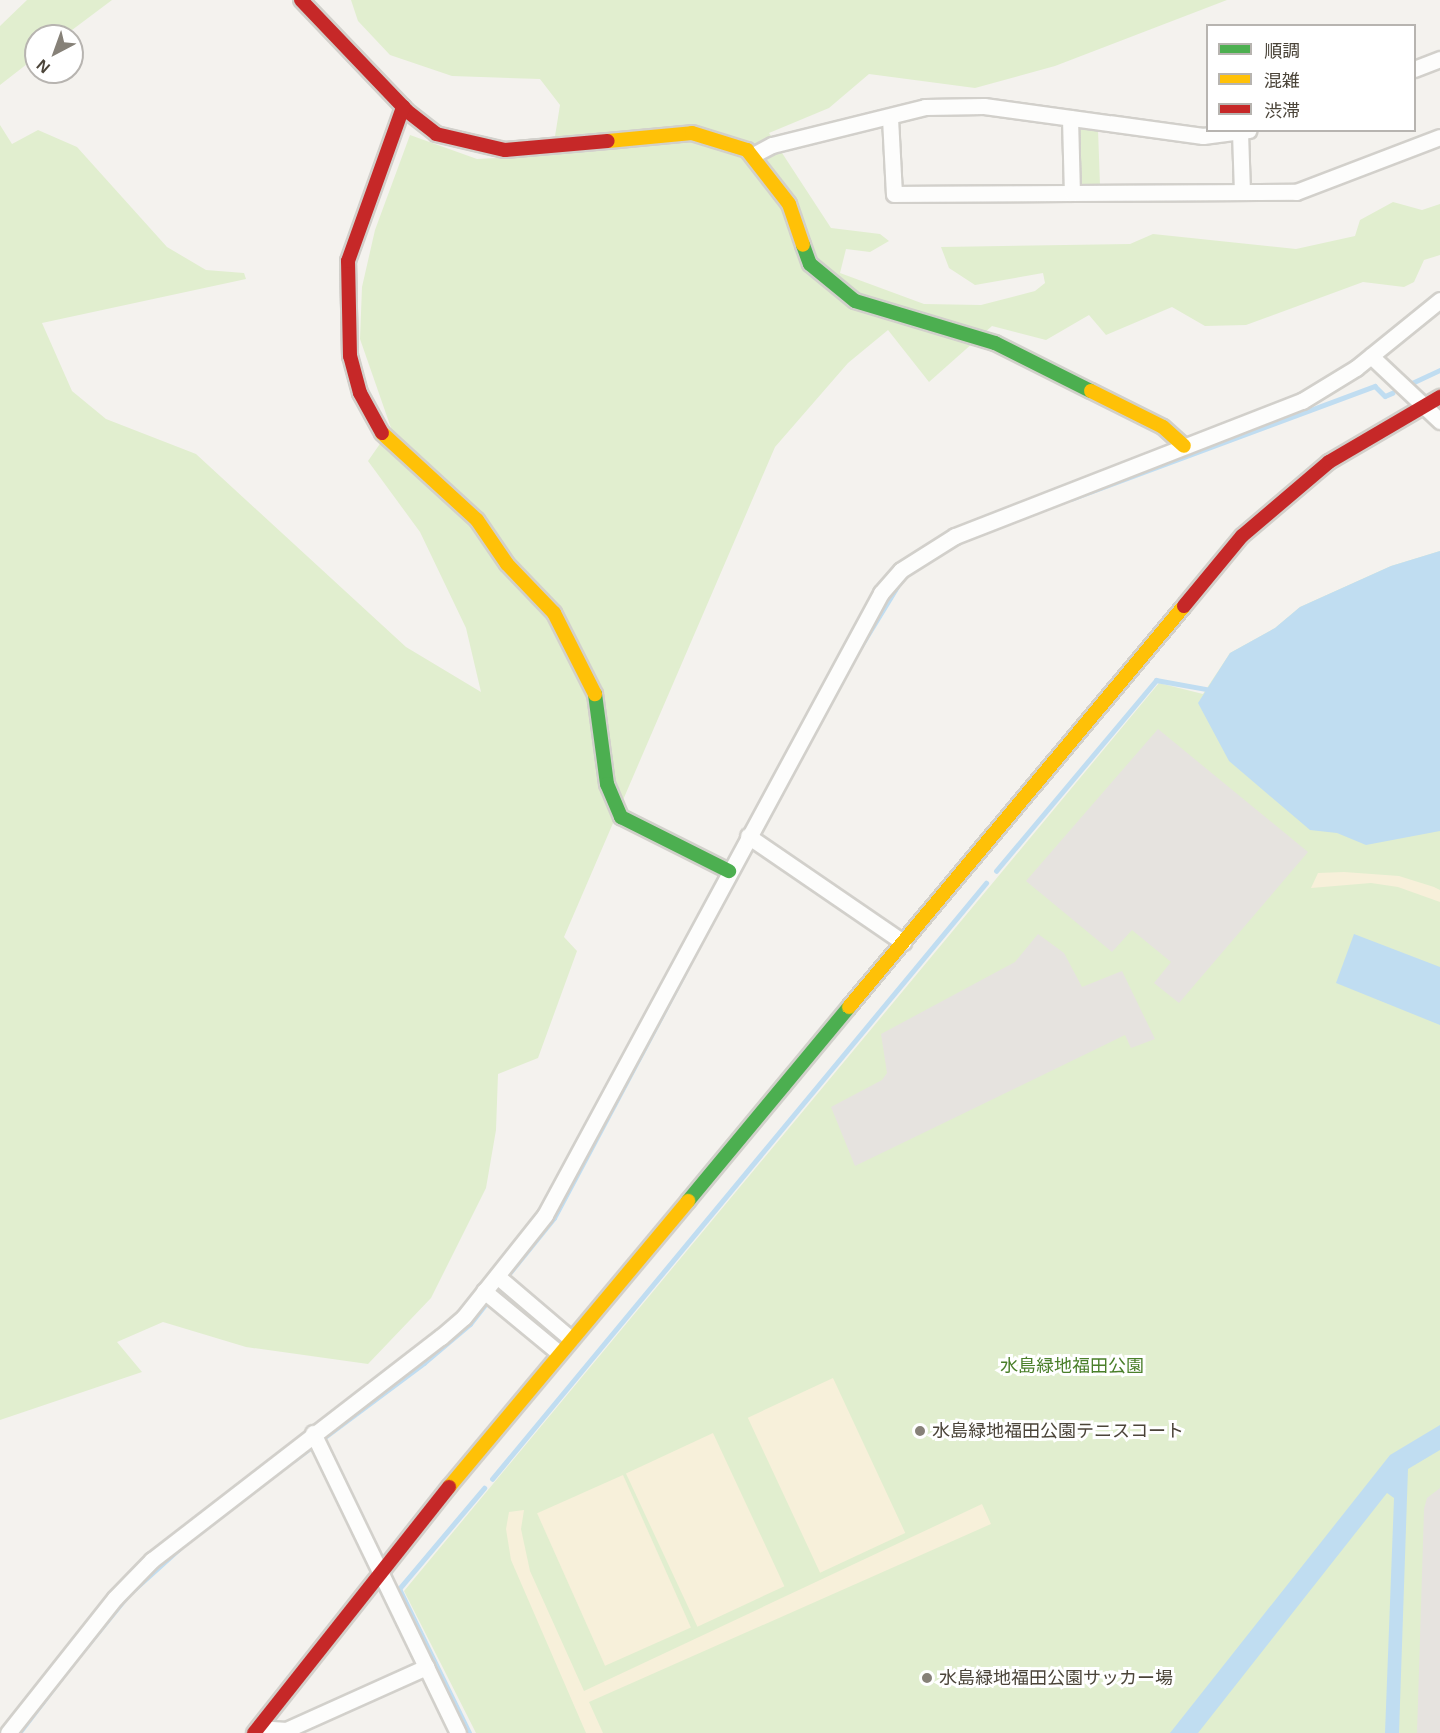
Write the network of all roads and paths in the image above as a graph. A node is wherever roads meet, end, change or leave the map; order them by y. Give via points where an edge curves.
1 (301, 0) edge
2 (1440, 59) edge
3 (1416, 68) edge
4 (403, 107) junction
5 (890, 118) junction
6 (1070, 118) junction
7 (1236, 132) edge
8 (1244, 132) edge
9 (1440, 137) edge
10 (753, 155) junction
11 (1242, 192) junction
12 (1072, 193) junction
13 (1440, 300) edge
14 (1371, 356) junction
15 (1440, 396) edge
16 (1420, 406) junction
17 (1440, 421) edge
18 (1184, 446) junction
19 (752, 840) junction
20 (729, 871) junction
21 (903, 942) junction
22 (497, 1276) junction
23 (484, 1291) junction
24 (571, 1339) junction
25 (559, 1353) junction
26 (316, 1439) junction
27 (379, 1571) junction
28 (424, 1663) junction
29 (256, 1730) edge
30 (8, 1733) edge
31 (458, 1733) edge

1 - 4 street
2 - 3 street
4 - 10 street via 436,134 482,149 692,133 727,140
4 - 20 street via 348,261 347,325 360,393 382,435 477,520 507,564 554,613 598,699 607,784 621,818
5 - 6 street via 926,107 984,106
5 - 10 street via 772,145
5 - 12 street via 894,194
6 - 7 street via 1203,136
6 - 12 street
8 - 11 street
9 - 11 street via 1296,192
10 - 18 street via 789,204 810,264 838,291 855,301 995,343 1163,428
11 - 12 street
13 - 14 street
14 - 16 street
14 - 18 street via 1302,401
15 - 16 street
16 - 17 street
16 - 21 street via 1329,462 1242,536
18 - 19 street via 954,536 900,570 881,593
19 - 20 street
19 - 21 street
20 - 22 street via 555,1198
21 - 24 street
22 - 23 street
22 - 24 street
23 - 25 street
23 - 26 street via 441,1337
24 - 25 street
25 - 27 street
26 - 27 street
26 - 30 street via 152,1560 115,1598
27 - 28 street
27 - 29 street
28 - 29 street via 286,1730
28 - 31 street

